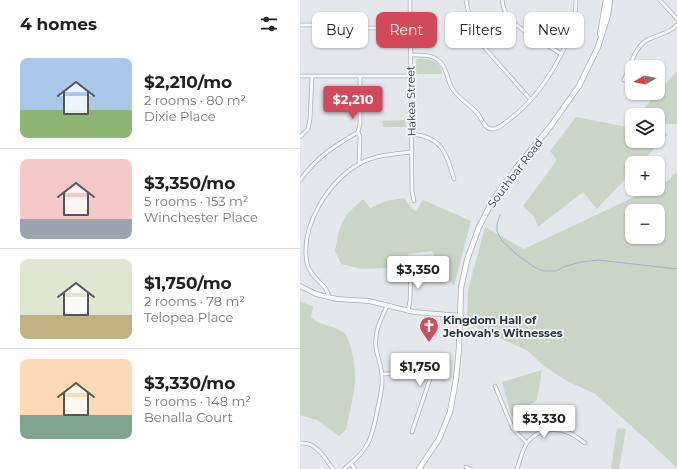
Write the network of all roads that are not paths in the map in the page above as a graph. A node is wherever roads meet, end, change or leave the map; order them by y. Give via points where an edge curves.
1 (410, 0) edge
2 (466, 0) edge
3 (502, 0) edge
4 (576, 0) edge
5 (606, 0) edge
6 (610, 0) edge
7 (660, 0) edge
8 (410, 12) edge
9 (677, 19) edge
10 (300, 25) edge
11 (677, 25) edge
12 (376, 28) edge
13 (598, 47) junction
14 (410, 48) edge
15 (561, 54) junction
16 (410, 55) junction
17 (300, 76) edge
18 (312, 76) junction
19 (360, 76) junction
20 (410, 76) junction
21 (624, 80) dead end
22 (530, 100) junction
23 (358, 132) junction
24 (411, 134) junction
25 (300, 137) edge
26 (412, 152) junction
27 (359, 163) junction
28 (454, 179) dead end
29 (300, 180) edge
30 (414, 201) dead end
31 (411, 267) dead end
32 (300, 286) edge
33 (329, 298) junction
34 (387, 306) junction
35 (408, 311) junction
36 (461, 316) junction
37 (382, 374) junction
38 (495, 386) dead end
39 (412, 432) dead end
40 (300, 443) edge
41 (527, 443) junction
42 (584, 443) dead end
43 (351, 464) junction
44 (466, 467) dead end
45 (333, 469) edge
46 (344, 469) edge
47 (355, 469) edge
48 (419, 469) edge
49 (470, 469) edge
50 (517, 469) edge

1 - 8 street, Hakea Street
2 - 22 street via 470,20 483,46
3 - 15 street via 505,12 511,20
4 - 15 street via 572,24
5 - 13 main road, Southbar Road
6 - 13 main road, Southbar Road
7 - 9 street
10 - 12 street
11 - 21 street via 666,34 647,40 638,48
13 - 36 main road, Southbar Road via 579,86 550,127 511,174 482,219 467,260 461,288
14 - 16 street, Hakea Street
15 - 22 street
16 - 20 street, Hakea Street
16 - 22 street via 430,56 442,63 454,91 490,129 501,126
17 - 18 street
18 - 19 street
18 - 25 street via 310,119 308,129
19 - 20 street
19 - 23 street
20 - 24 street, Hakea Street
23 - 27 street
23 - 29 street via 316,160
24 - 26 street, Hakea Street
24 - 28 street via 423,135 442,147
26 - 27 street via 383,155
26 - 30 street, Hakea Street
27 - 33 street via 326,193 310,226 307,264 313,277 327,288
31 - 35 street
32 - 33 street
33 - 34 street via 370,301
34 - 35 street
34 - 37 street via 376,334
35 - 36 street
36 - 48 main road, Southbar Road via 456,379 450,412 439,439
37 - 39 street via 424,373 429,377
37 - 43 street via 372,437
38 - 41 street via 513,429
40 - 45 street via 315,446
41 - 42 street via 538,433 553,429 568,432
41 - 50 street
43 - 46 street
43 - 47 street
44 - 49 street

